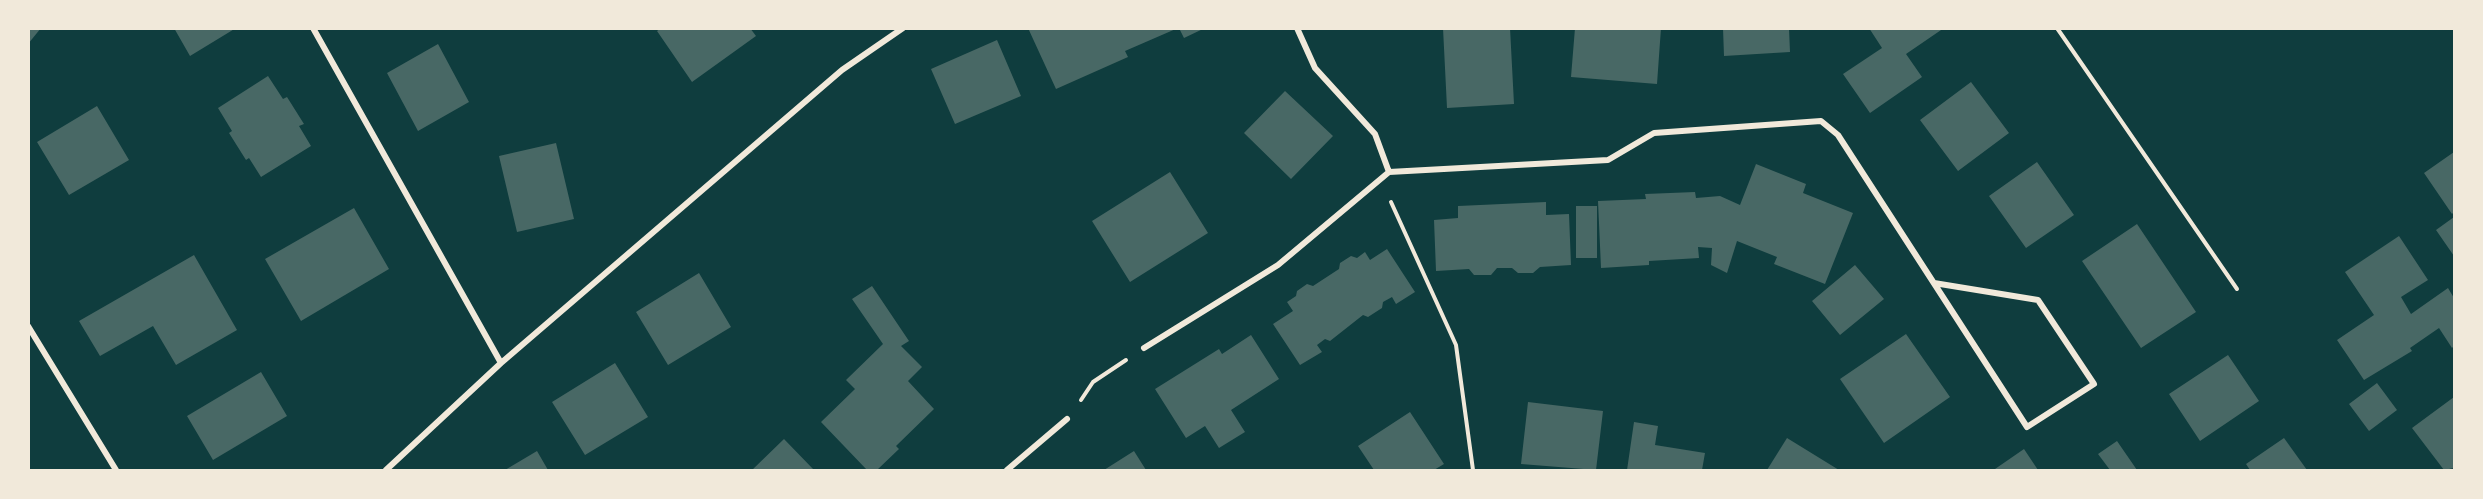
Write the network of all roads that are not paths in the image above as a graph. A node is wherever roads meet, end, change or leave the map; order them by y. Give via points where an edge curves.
1 (313, 28) edge
2 (903, 28) edge
3 (1297, 28) edge
4 (1389, 172) junction
5 (1934, 283) junction
6 (28, 326) edge
7 (1144, 348) road end
8 (501, 363) junction
9 (1067, 420) road end
10 (116, 471) edge
11 (386, 471) edge
12 (1007, 471) edge

1 - 8 street
2 - 8 street via 842,70
3 - 4 street via 1315,68 1375,134
4 - 5 street via 1608,160 1654,133 1821,121 1838,135
4 - 7 street via 1278,265
5 - 5 street via 2027,427 2094,384 2038,300
6 - 10 street
8 - 11 street
9 - 12 street

